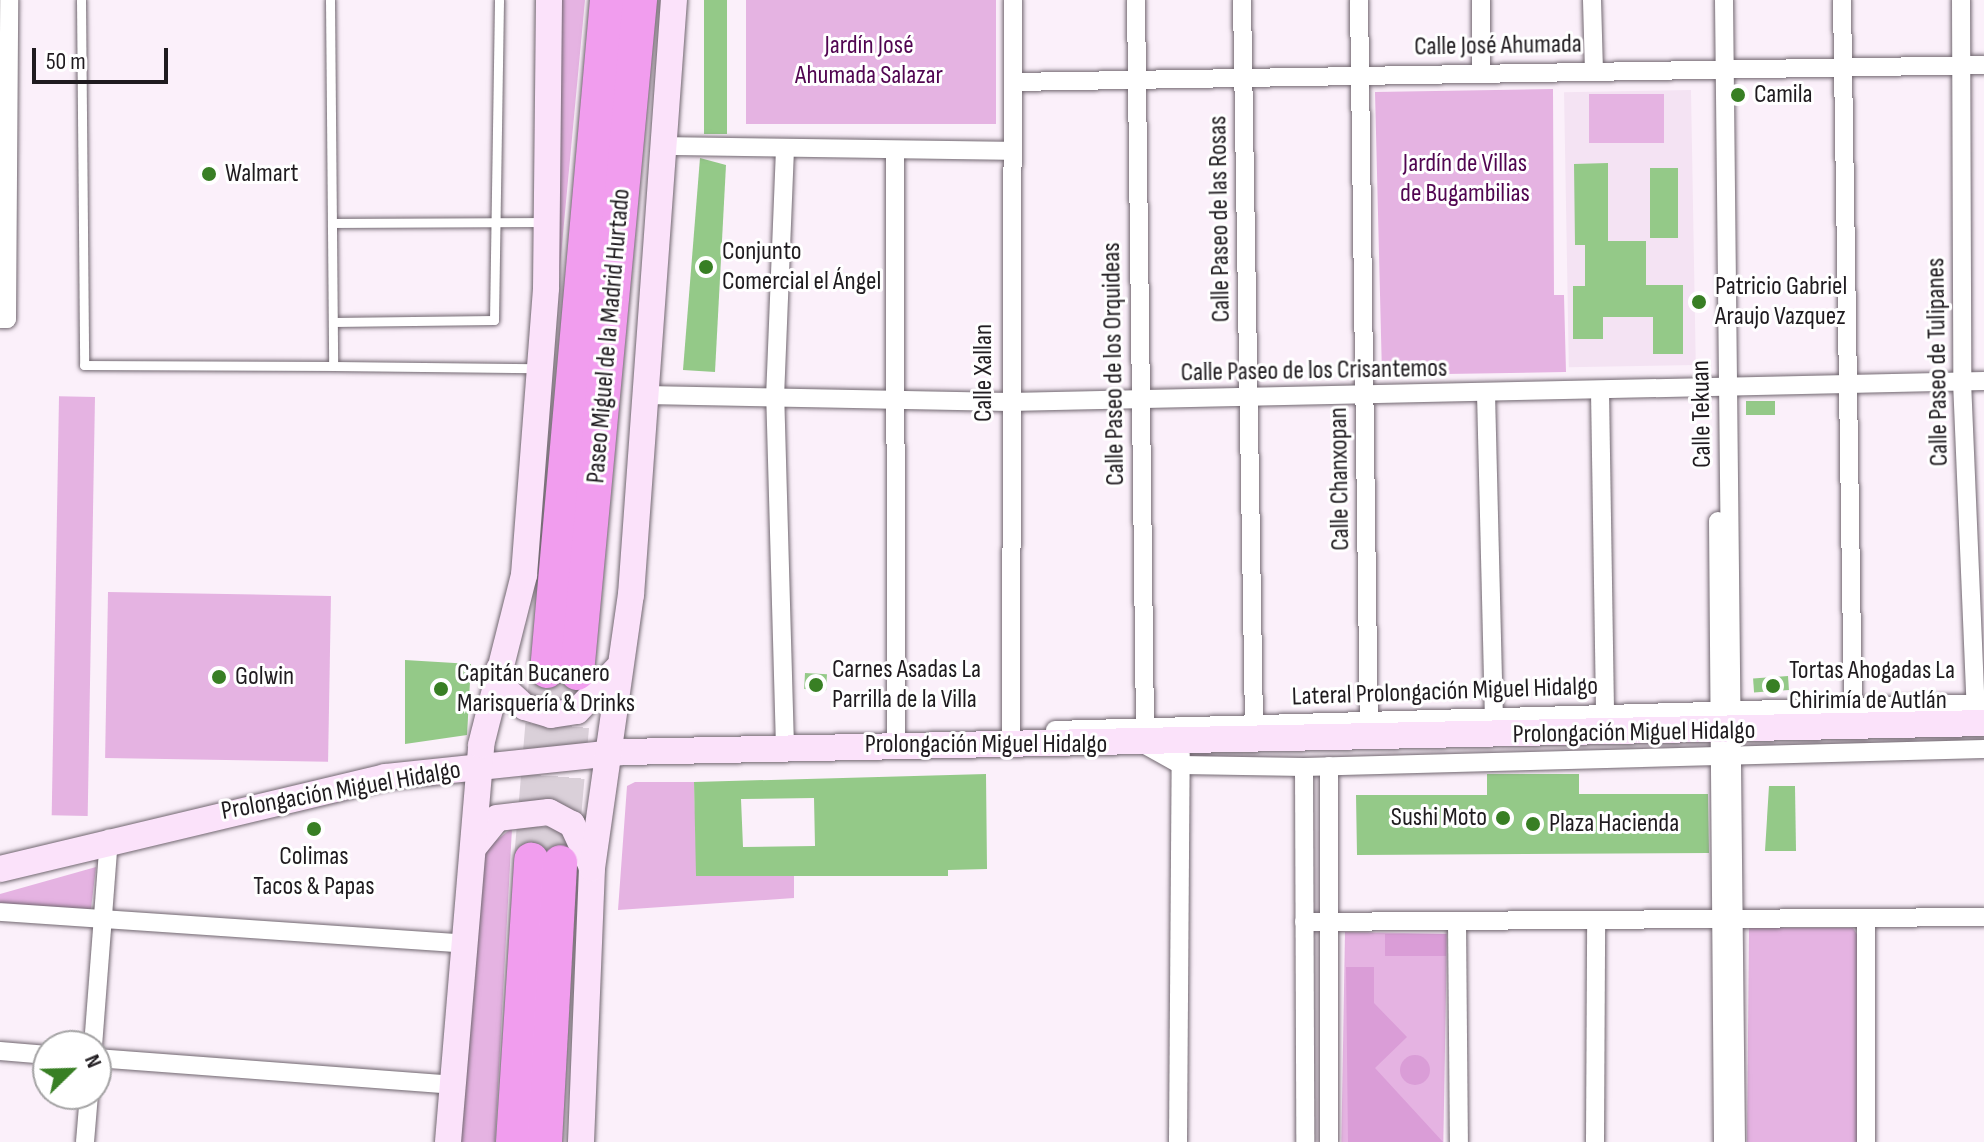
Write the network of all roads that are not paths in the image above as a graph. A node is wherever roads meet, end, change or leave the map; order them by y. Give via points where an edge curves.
1 (9, 0) edge
2 (81, 0) edge
3 (330, 0) edge
4 (499, 0) edge
5 (549, 0) edge
6 (607, 0) edge
7 (640, 0) edge
8 (674, 0) edge
9 (1013, 0) edge
10 (1136, 0) edge
11 (1242, 0) edge
12 (1359, 0) edge
13 (1481, 0) edge
14 (1592, 0) edge
15 (1714, 0) edge
16 (1724, 0) edge
17 (1842, 0) edge
18 (1961, 0) edge
19 (1962, 65) junction
20 (1984, 65) edge
21 (1720, 66) junction
22 (1843, 66) junction
23 (1594, 70) junction
24 (1481, 72) junction
25 (1360, 75) junction
26 (1243, 77) junction
27 (1137, 80) junction
28 (1013, 82) junction
29 (666, 146) junction
30 (1013, 151) junction
31 (785, 152) junction
32 (895, 152) junction
33 (495, 221) junction
34 (543, 222) junction
35 (333, 223) junction
36 (4, 319) edge
37 (333, 322) junction
38 (333, 366) junction
39 (541, 368) junction
40 (1962, 381) junction
41 (1984, 381) edge
42 (1853, 384) junction
43 (1721, 386) junction
44 (1600, 391) junction
45 (1486, 393) junction
46 (645, 395) junction
47 (1365, 397) junction
48 (775, 398) junction
49 (1248, 398) junction
50 (890, 401) junction
51 (1140, 401) junction
52 (1009, 402) junction
53 (620, 665) junction
54 (499, 669) junction
55 (1853, 708) junction
56 (1494, 713) junction
57 (1605, 713) junction
58 (1980, 713) edge
59 (1254, 725) junction
60 (1727, 731) junction
61 (1145, 736) junction
62 (1011, 739) junction
63 (1369, 741) junction
64 (903, 745) junction
65 (785, 747) junction
66 (1984, 749) edge
67 (608, 753) junction
68 (1181, 754) junction
69 (480, 766) junction
70 (1329, 766) junction
71 (1304, 767) junction
72 (109, 839) junction
73 (471, 850) junction
74 (561, 864) junction
75 (0, 869) edge
76 (0, 912) edge
77 (103, 916) junction
78 (1984, 917) edge
79 (1866, 918) junction
80 (1728, 919) junction
81 (1596, 920) junction
82 (1457, 921) junction
83 (1304, 922) junction
84 (1329, 922) junction
85 (465, 944) junction
86 (94, 1030) edge
87 (0, 1051) edge
88 (32, 1054) edge
89 (112, 1059) edge
90 (452, 1085) junction
91 (88, 1110) edge
92 (582, 1141) edge
93 (85, 1142) edge
94 (448, 1142) edge
95 (513, 1142) edge
96 (545, 1142) edge
97 (1178, 1142) edge
98 (1305, 1142) edge
99 (1329, 1142) edge
100 (1459, 1142) edge
101 (1595, 1142) edge
102 (1723, 1142) edge
103 (1736, 1142) edge
104 (1866, 1142) edge

1 - 36 street
2 - 38 lane via 84,365
3 - 35 lane
4 - 33 lane
5 - 34 street
6 - 7 highway, Paseo Miguel de la Madrid Hurtado via 562,672
8 - 29 street
9 - 28 street, Calle Xallan
10 - 27 street, Calle Paseo de los Orquideas
11 - 26 street, Calle Paseo de las Rosas
12 - 25 street, Calle Chanxopan
13 - 24 street
14 - 23 street
15 - 21 street, Calle Tekuan
16 - 21 street, Calle Tekuan
17 - 22 street
18 - 19 street, Calle Paseo de Tulipanes
19 - 20 street, Calle José Ahumada
19 - 22 street, Calle José Ahumada
19 - 40 street, Calle Paseo de Tulipanes
21 - 22 street, Calle José Ahumada
21 - 23 street, Calle José Ahumada
21 - 43 street, Calle Tekuan
22 - 42 street
23 - 24 street, Calle José Ahumada
24 - 25 street, Calle José Ahumada
25 - 26 street, Calle José Ahumada
25 - 47 street, Calle Chanxopan
26 - 27 street, Calle José Ahumada
26 - 49 street, Calle Paseo de las Rosas
27 - 28 street, Calle José Ahumada
27 - 51 street, Calle Paseo de los Orquideas
28 - 30 street, Calle Xallan
29 - 31 street
29 - 46 street
30 - 32 street
30 - 52 street, Calle Xallan
31 - 32 street
31 - 48 street
32 - 50 street
33 - 34 lane
33 - 35 lane
33 - 37 lane via 494,320
34 - 39 street
35 - 37 lane
37 - 38 lane
38 - 39 lane
39 - 54 street via 524,575
40 - 41 street, Calle Paseo de los Crisantemos
40 - 42 street, Calle Paseo de los Crisantemos
40 - 58 street, Calle Paseo de Tulipanes
42 - 43 street, Calle Paseo de los Crisantemos
42 - 55 street
43 - 44 street, Calle Paseo de los Crisantemos
43 - 60 street, Calle Tekuan
44 - 45 street, Calle Paseo de los Crisantemos
44 - 57 street
45 - 47 street, Calle Paseo de los Crisantemos
45 - 56 street
46 - 48 street, Calle Paseo de los Crisantemos
46 - 53 street
47 - 49 street, Calle Paseo de los Crisantemos
47 - 63 street, Calle Chanxopan
48 - 50 street, Calle Paseo de los Crisantemos
48 - 65 street
49 - 51 street, Calle Paseo de los Crisantemos
49 - 59 street, Calle Paseo de las Rosas
50 - 52 street, Calle Paseo de los Crisantemos
50 - 64 street
51 - 52 street, Calle Paseo de los Crisantemos
51 - 61 street, Calle Paseo de los Orquideas
52 - 62 street, Calle Xallan
53 - 54 street via 577,711 551,715 525,707 507,691
53 - 67 street
54 - 69 street
55 - 58 street, Lateral Prolongación Miguel Hidalgo
55 - 60 street, Lateral Prolongación Miguel Hidalgo
56 - 57 street, Lateral Prolongación Miguel Hidalgo
56 - 63 street, Lateral Prolongación Miguel Hidalgo
57 - 60 street, Lateral Prolongación Miguel Hidalgo
58 - 60 street, Prolongación Miguel Hidalgo
59 - 61 street, Lateral Prolongación Miguel Hidalgo
59 - 63 street, Lateral Prolongación Miguel Hidalgo
60 - 63 street, Prolongación Miguel Hidalgo
60 - 66 street, Lateral Prolongación Miguel Hidalgo
60 - 80 street, Calle Tekuan
61 - 62 street, Prolongación Miguel Hidalgo
61 - 68 street, Prolongación Miguel Hidalgo
62 - 64 street, Prolongación Miguel Hidalgo
63 - 68 street, Prolongación Miguel Hidalgo
63 - 70 street, Lateral Prolongación Miguel Hidalgo
64 - 65 street, Prolongación Miguel Hidalgo
65 - 67 street, Prolongación Miguel Hidalgo
67 - 69 street, Prolongación Miguel Hidalgo
67 - 74 street
68 - 71 street, Lateral Prolongación Miguel Hidalgo
68 - 97 street
69 - 72 street, Prolongación Miguel Hidalgo via 385,777
69 - 73 street
70 - 71 street, Lateral Prolongación Miguel Hidalgo
70 - 84 street
71 - 83 street
72 - 75 street, Prolongación Miguel Hidalgo
72 - 77 street
73 - 74 street via 497,818 549,812 585,841
73 - 85 street
74 - 92 street
74 - 95 highway
74 - 96 highway
76 - 77 street
77 - 85 street
77 - 86 street
78 - 79 street
79 - 80 street
79 - 104 street
80 - 81 street
80 - 102 street
80 - 103 street
81 - 82 street
81 - 101 street
82 - 84 street
82 - 100 street
83 - 84 street
83 - 98 street
84 - 99 street
85 - 90 street
87 - 88 street
89 - 90 street
90 - 94 street
91 - 93 street

